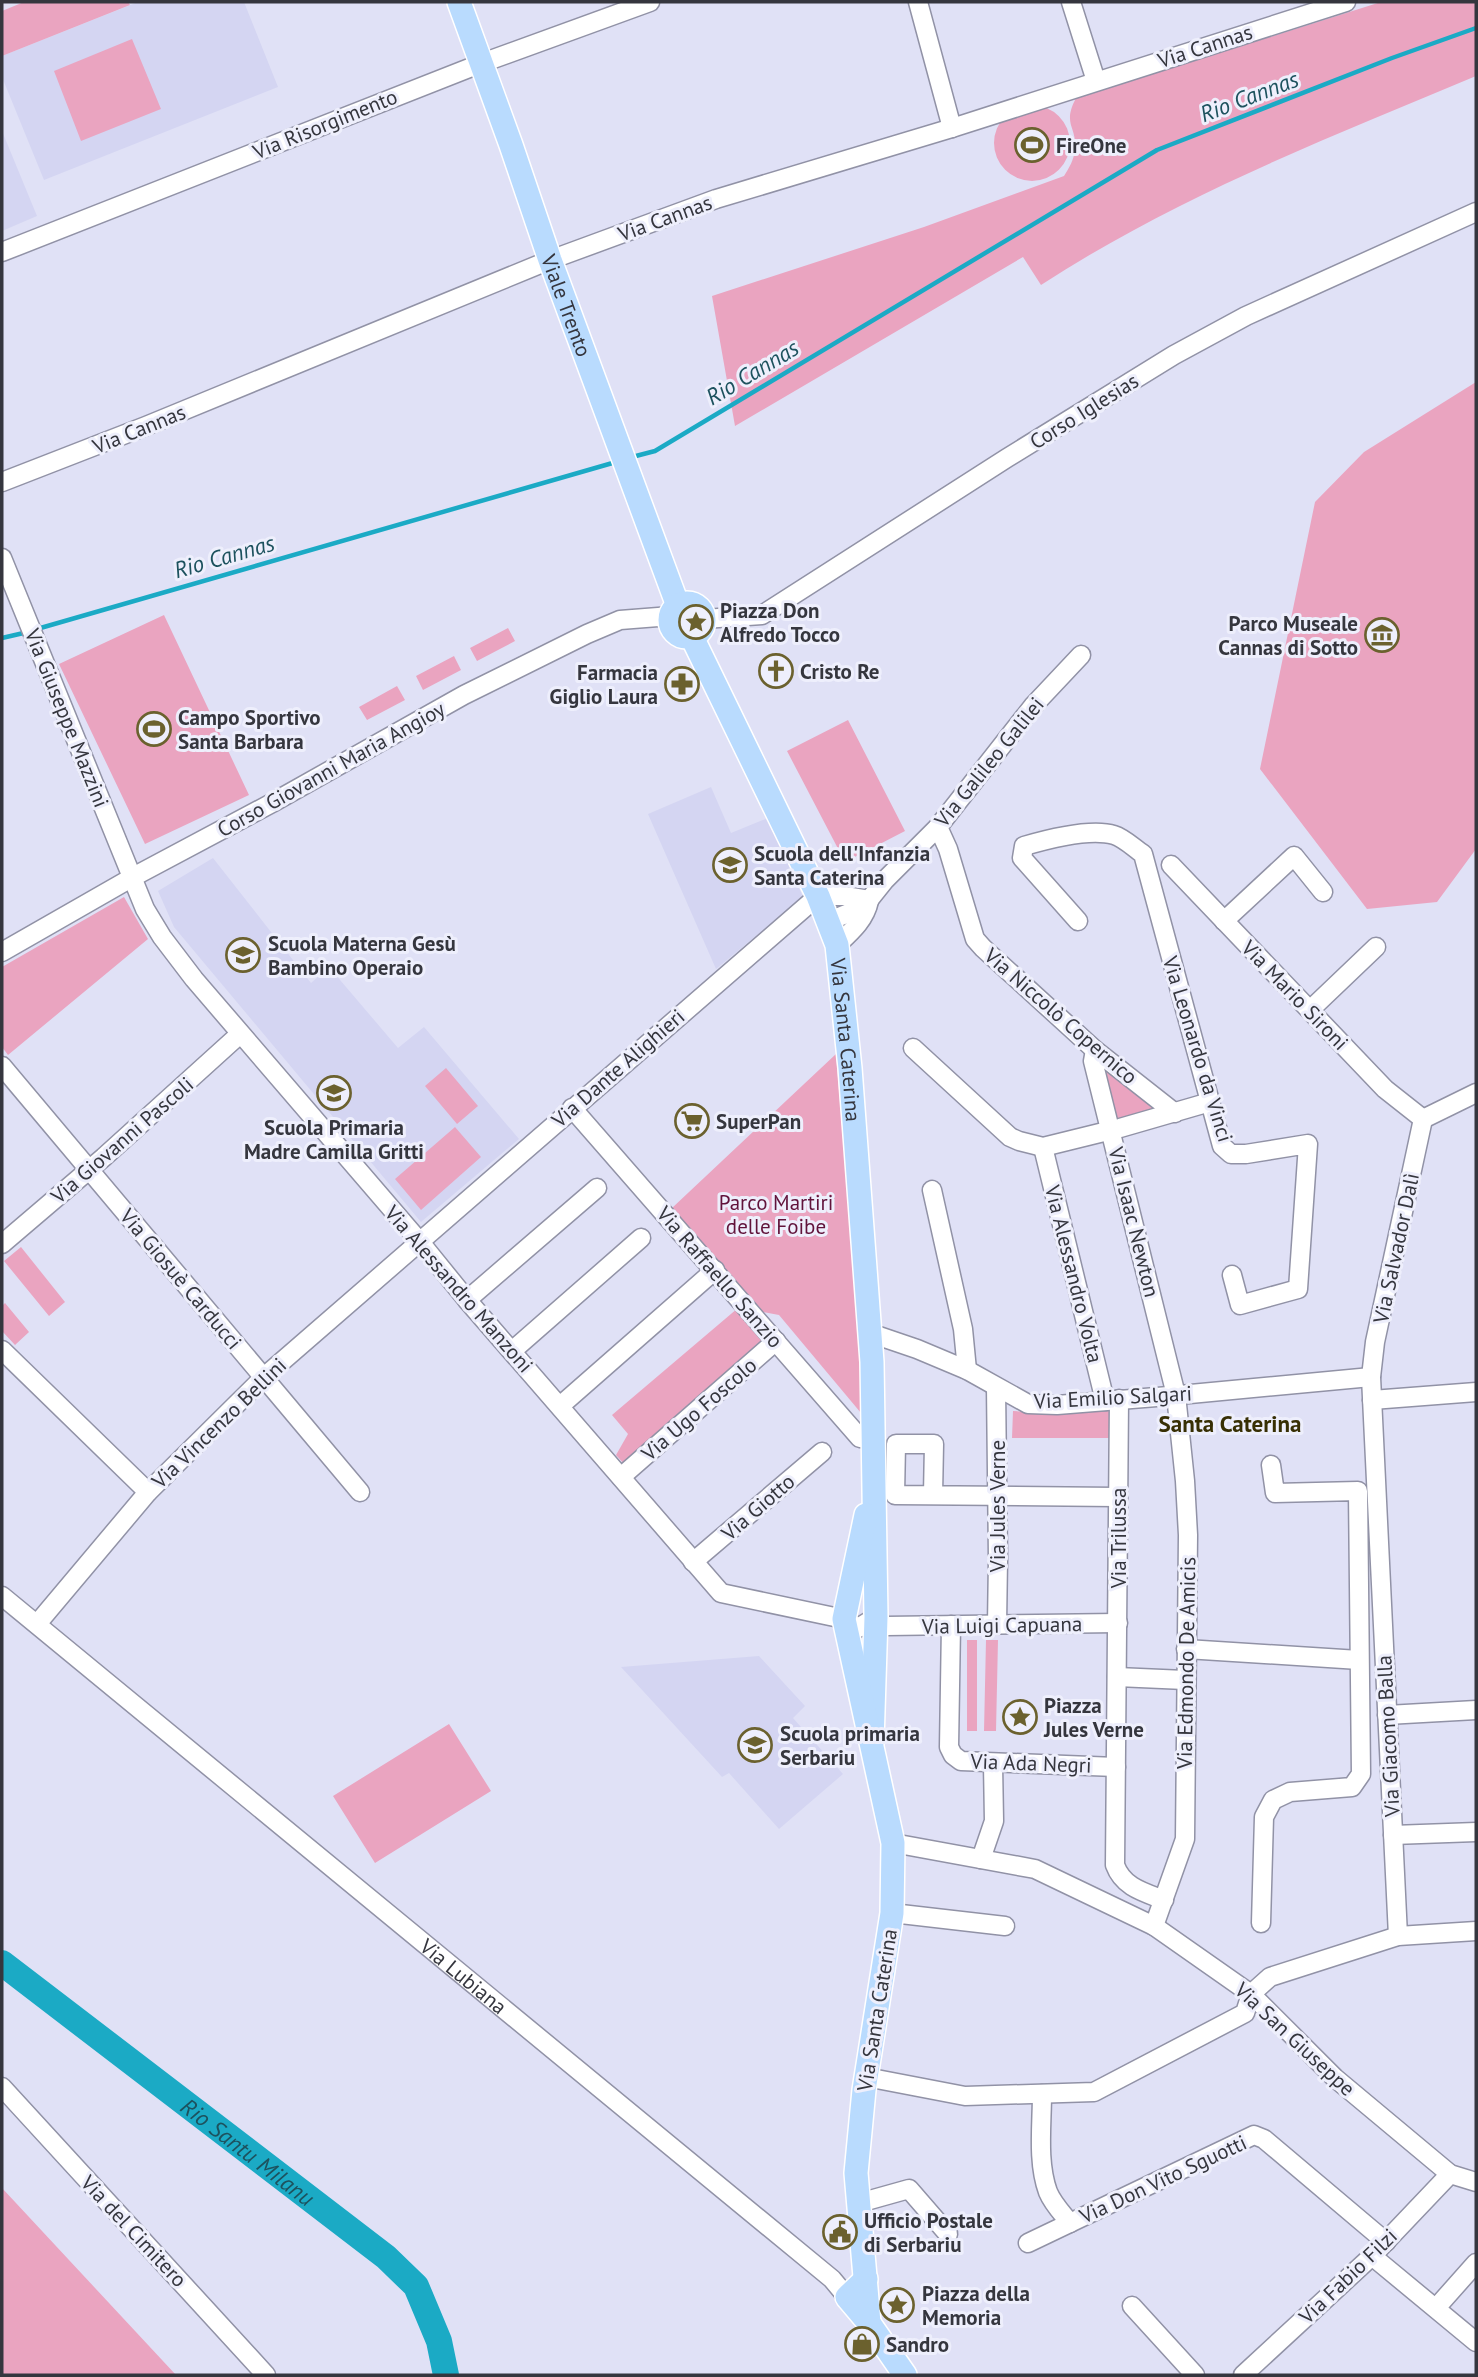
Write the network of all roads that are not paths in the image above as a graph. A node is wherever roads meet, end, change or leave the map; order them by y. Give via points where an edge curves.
1 (459, 2) edge
2 (650, 2) edge
3 (918, 2) edge
4 (1071, 2) edge
5 (1346, 2) edge
6 (481, 63) junction
7 (1096, 81) junction
8 (952, 128) junction
9 (1476, 212) edge
10 (2, 252) edge
11 (550, 260) junction
12 (2, 482) edge
13 (2, 558) edge
14 (674, 611) junction
15 (698, 628) junction
16 (1081, 655) dead end
17 (938, 827) junction
18 (1171, 865) dead end
19 (133, 877) junction
20 (1323, 892) dead end
21 (818, 896) junction
22 (869, 900) junction
23 (829, 921) junction
24 (1078, 921) dead end
25 (1224, 921) junction
26 (838, 945) junction
27 (1376, 947) dead end
28 (2, 952) edge
29 (1310, 1010) junction
30 (240, 1034) junction
31 (913, 1048) dead end
32 (1095, 1050) junction
33 (2, 1066) edge
34 (1476, 1093) edge
35 (1210, 1102) junction
36 (572, 1108) junction
37 (1175, 1113) junction
38 (1423, 1119) junction
39 (1111, 1130) junction
40 (1043, 1147) junction
41 (88, 1170) junction
42 (597, 1188) dead end
43 (932, 1190) dead end
44 (641, 1238) dead end
45 (420, 1242) junction
46 (2, 1244) edge
47 (715, 1270) junction
48 (1232, 1275) dead end
49 (467, 1300) junction
50 (870, 1333) junction
51 (776, 1341) junction
52 (2, 1350) edge
53 (512, 1350) junction
54 (967, 1370) junction
55 (264, 1377) junction
56 (1371, 1377) junction
57 (996, 1387) junction
58 (1476, 1392) edge
59 (1176, 1395) junction
60 (1112, 1400) junction
61 (1372, 1400) junction
62 (560, 1406) junction
63 (872, 1439) junction
64 (822, 1452) dead end
65 (1272, 1465) dead end
66 (874, 1475) junction
67 (621, 1477) junction
68 (148, 1492) junction
69 (360, 1492) dead end
70 (933, 1495) dead end
71 (998, 1495) junction
72 (1117, 1497) junction
73 (693, 1562) junction
74 (2, 1596) edge
75 (844, 1619) junction
76 (881, 1621) junction
77 (37, 1623) junction
78 (1118, 1623) junction
79 (951, 1625) junction
80 (997, 1625) junction
81 (1186, 1649) junction
82 (1359, 1660) junction
83 (1117, 1677) junction
84 (1185, 1680) junction
85 (1476, 1710) edge
86 (1387, 1715) junction
87 (872, 1742) junction
88 (993, 1764) junction
89 (1116, 1767) junction
90 (1476, 1832) edge
91 (1393, 1835) junction
92 (893, 1843) junction
93 (981, 1858) junction
94 (1164, 1900) junction
95 (892, 1913) junction
96 (1261, 1923) dead end
97 (1005, 1926) dead end
98 (1154, 1926) junction
99 (1476, 1931) edge
100 (1398, 1936) junction
101 (1251, 1994) junction
102 (866, 2077) junction
103 (2, 2087) edge
104 (1042, 2094) junction
105 (1450, 2174) junction
106 (1476, 2182) edge
107 (859, 2203) junction
108 (1070, 2223) junction
109 (948, 2234) dead end
110 (1386, 2242) junction
111 (1028, 2243) dead end
112 (1372, 2256) junction
113 (1476, 2263) edge
114 (866, 2279) junction
115 (847, 2297) junction
116 (1132, 2306) dead end
117 (1436, 2308) junction
118 (869, 2323) junction
119 (1476, 2342) edge
120 (1247, 2374) edge
121 (266, 2375) edge
122 (905, 2375) edge
123 (1195, 2375) edge

1 - 6 main road, Viale Trento
2 - 6 street, Via Risorgimento
3 - 8 street
4 - 7 street
5 - 7 street, Via Cannas
6 - 10 street, Via Risorgimento
6 - 11 main road, Viale Trento
7 - 8 street, Via Cannas
8 - 11 street, Via Cannas via 716,199
9 - 15 street, Corso Iglesias via 1246,317 1174,355 762,615
11 - 12 street, Via Cannas
11 - 14 main road, Viale Trento via 633,481
13 - 19 street, Via Giuseppe Mazzini
14 - 15 main road via 695,605
14 - 19 street, Corso Giovanni Maria Angioy via 620,620 587,634 464,695
15 - 21 main road, Via Santa Caterina
16 - 17 street, Via Galileo Galilei via 1033,706
17 - 22 street, Via Galileo Galilei
17 - 32 street, Via Niccolò Copernico via 975,939
18 - 25 street, Via Mario Sironi
19 - 28 street, Corso Giovanni Maria Angioy
19 - 30 street, Via Alessandro Manzoni via 162,937
20 - 25 street via 1294,856
21 - 22 street
21 - 23 main road, Via Santa Caterina
21 - 36 street, Via Dante Alighieri
22 - 23 street, Via Galileo Galilei
22 - 26 street, Via Galileo Galilei via 858,925
23 - 26 main road, Via Santa Caterina
24 - 35 street, Via Leonardo da Vinci via 1023,858 1024,846 1096,833 1116,836 1143,854
25 - 29 street, Via Mario Sironi
26 - 50 main road, Via Santa Caterina
27 - 29 street
29 - 38 street, Via Mario Sironi via 1385,1089
30 - 41 street, Via Giovanni Pascoli
30 - 45 street, Via Alessandro Manzoni
31 - 40 street via 1010,1136
32 - 37 street, Via Niccolò Copernico
32 - 39 street, Via Isaac Newton via 1093,1060
33 - 41 street, Via Giosuè Carducci
34 - 38 street
35 - 37 street
35 - 48 street, Via Leonardo da Vinci via 1222,1146 1231,1154 1308,1144 1298,1289 1240,1305
36 - 45 street, Via Dante Alighieri
36 - 47 street, Via Raffaello Sanzio
37 - 39 street
38 - 56 street, Via Salvador Dalì
39 - 40 street
39 - 59 street, Via Isaac Newton
40 - 60 street, Via Alessandro Volta
41 - 46 street, Via Giovanni Pascoli
41 - 55 street, Via Giosuè Carducci
42 - 49 street
43 - 54 street via 963,1329
44 - 53 street
45 - 49 street, Via Alessandro Manzoni
45 - 55 street, Via Vincenzo Bellini
47 - 51 street, Via Raffaello Sanzio
47 - 62 street
49 - 53 street, Via Alessandro Manzoni
50 - 54 street, Via Emilio Salgari
50 - 63 main road, Via Santa Caterina
51 - 63 street, Via Raffaello Sanzio via 860,1438
51 - 67 street, Via Ugo Foscolo
52 - 68 street
53 - 62 street, Via Alessandro Manzoni
54 - 57 street, Via Emilio Salgari
55 - 68 street, Via Vincenzo Bellini
55 - 69 street, Via Giosuè Carducci
56 - 59 street, Via Emilio Salgari
56 - 61 street, Via Giacomo Balla
57 - 60 street, Via Emilio Salgari via 1028,1404
57 - 71 street, Via Jules Verne
58 - 61 street
59 - 60 street, Via Emilio Salgari
59 - 81 street, Via Edmondo De Amicis via 1187,1521
60 - 72 street, Via Trilussa
61 - 86 street, Via Giacomo Balla
62 - 67 street, Via Alessandro Manzoni
63 - 66 main road, Via Santa Caterina
64 - 73 street, Via Giotto
65 - 82 street via 1275,1493 1358,1491
66 - 75 main road, Via Santa Caterina
66 - 76 main road, Via Santa Caterina
67 - 73 street, Via Alessandro Manzoni
68 - 77 street, Via Vincenzo Bellini
70 - 71 street
71 - 72 street
71 - 80 street, Via Jules Verne
72 - 78 street, Via Trilussa
73 - 75 street, Via Alessandro Manzoni via 721,1593
74 - 77 street, Via Lubiana
75 - 76 street via 858,1628
75 - 87 main road, Via Santa Caterina
76 - 79 street, Via Luigi Capuana
76 - 87 main road, Via Santa Caterina
77 - 115 street, Via Lubiana via 832,2279
78 - 80 street, Via Luigi Capuana
78 - 83 street, Via Trilussa
79 - 80 street, Via Luigi Capuana
79 - 88 street, Via Ada Negri via 949,1747 961,1761
81 - 82 street
81 - 84 street, Via Edmondo De Amicis
82 - 96 street via 1361,1774 1352,1787 1290,1793 1273,1800 1264,1817
83 - 84 street
83 - 89 street, Via Trilussa
84 - 94 street, Via Edmondo De Amicis via 1185,1839
85 - 86 street
86 - 91 street, Via Giacomo Balla
87 - 92 main road, Via Santa Caterina via 878,1796
88 - 89 street, Via Ada Negri
88 - 93 street via 994,1821
89 - 94 street, Via Trilussa via 1115,1865 1131,1886
90 - 91 street
91 - 100 street, Via Giacomo Balla
92 - 93 street, Via San Giuseppe
92 - 95 main road, Via Santa Caterina
93 - 98 street, Via San Giuseppe via 1035,1868
94 - 98 street, Via Edmondo De Amicis
95 - 97 street
95 - 102 main road, Via Santa Caterina
98 - 101 street, Via San Giuseppe
99 - 100 street
100 - 101 street via 1270,1977
101 - 104 street via 1245,2013 1094,2092
101 - 105 street, Via San Giuseppe via 1335,2078
102 - 104 street via 965,2095
102 - 107 main road, Via Santa Caterina via 856,2173
103 - 121 street, Via del Cimitero
104 - 108 street, Via Don Vito Sguotti via 1042,2170 1052,2199
105 - 106 street
105 - 110 street, Via Fabio Filzi
107 - 109 street via 909,2189
107 - 114 main road, Via Santa Caterina
108 - 110 street, Via Don Vito Sguotti via 1254,2135 1264,2138
108 - 111 street, Via Don Vito Sguotti
110 - 112 street, Via Fabio Filzi
112 - 117 street
112 - 120 street, Via Fabio Filzi
113 - 117 street
114 - 115 main road
114 - 118 main road, Via Santa Caterina
115 - 118 main road, Via Lubiana
116 - 123 street
117 - 119 street
118 - 122 main road, Via Lubiana

